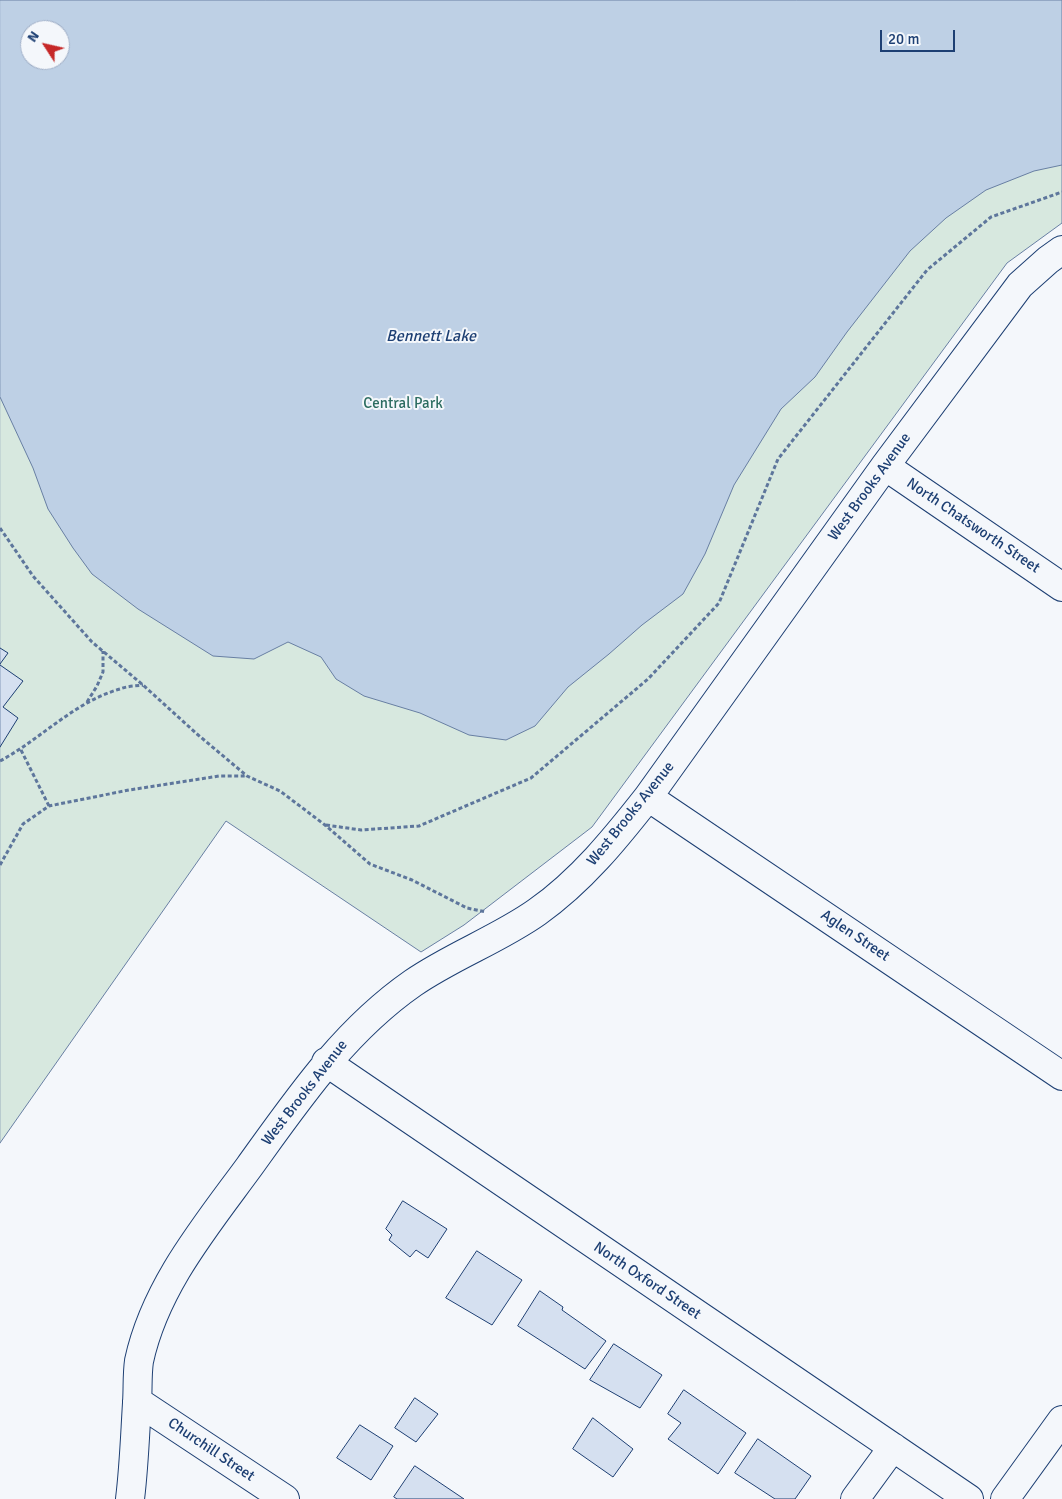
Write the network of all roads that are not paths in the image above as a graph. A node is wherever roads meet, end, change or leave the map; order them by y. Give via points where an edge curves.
1 (1062, 250) edge
2 (885, 466) junction
3 (1062, 587) edge
4 (648, 797) junction
5 (326, 1062) junction
6 (1062, 1076) edge
7 (137, 1401) junction
8 (1062, 1420) edge
9 (893, 1447) junction
10 (130, 1499) edge
11 (285, 1499) edge
12 (855, 1499) edge
13 (969, 1499) edge
14 (1005, 1499) edge

1 - 2 street, West Brooks Avenue via 1020,285
2 - 3 street, North Chatsworth Street
2 - 4 street, West Brooks Avenue
4 - 5 street, West Brooks Avenue via 593,864 562,894 535,914 415,982 382,1006
4 - 6 street, Aglen Street
5 - 7 street, West Brooks Avenue via 201,1232 172,1277 158,1305 139,1363
5 - 9 street, North Oxford Street
7 - 10 street, West Brooks Avenue
7 - 11 street, Churchill Street
8 - 14 street
9 - 12 street
9 - 13 street, North Oxford Street

